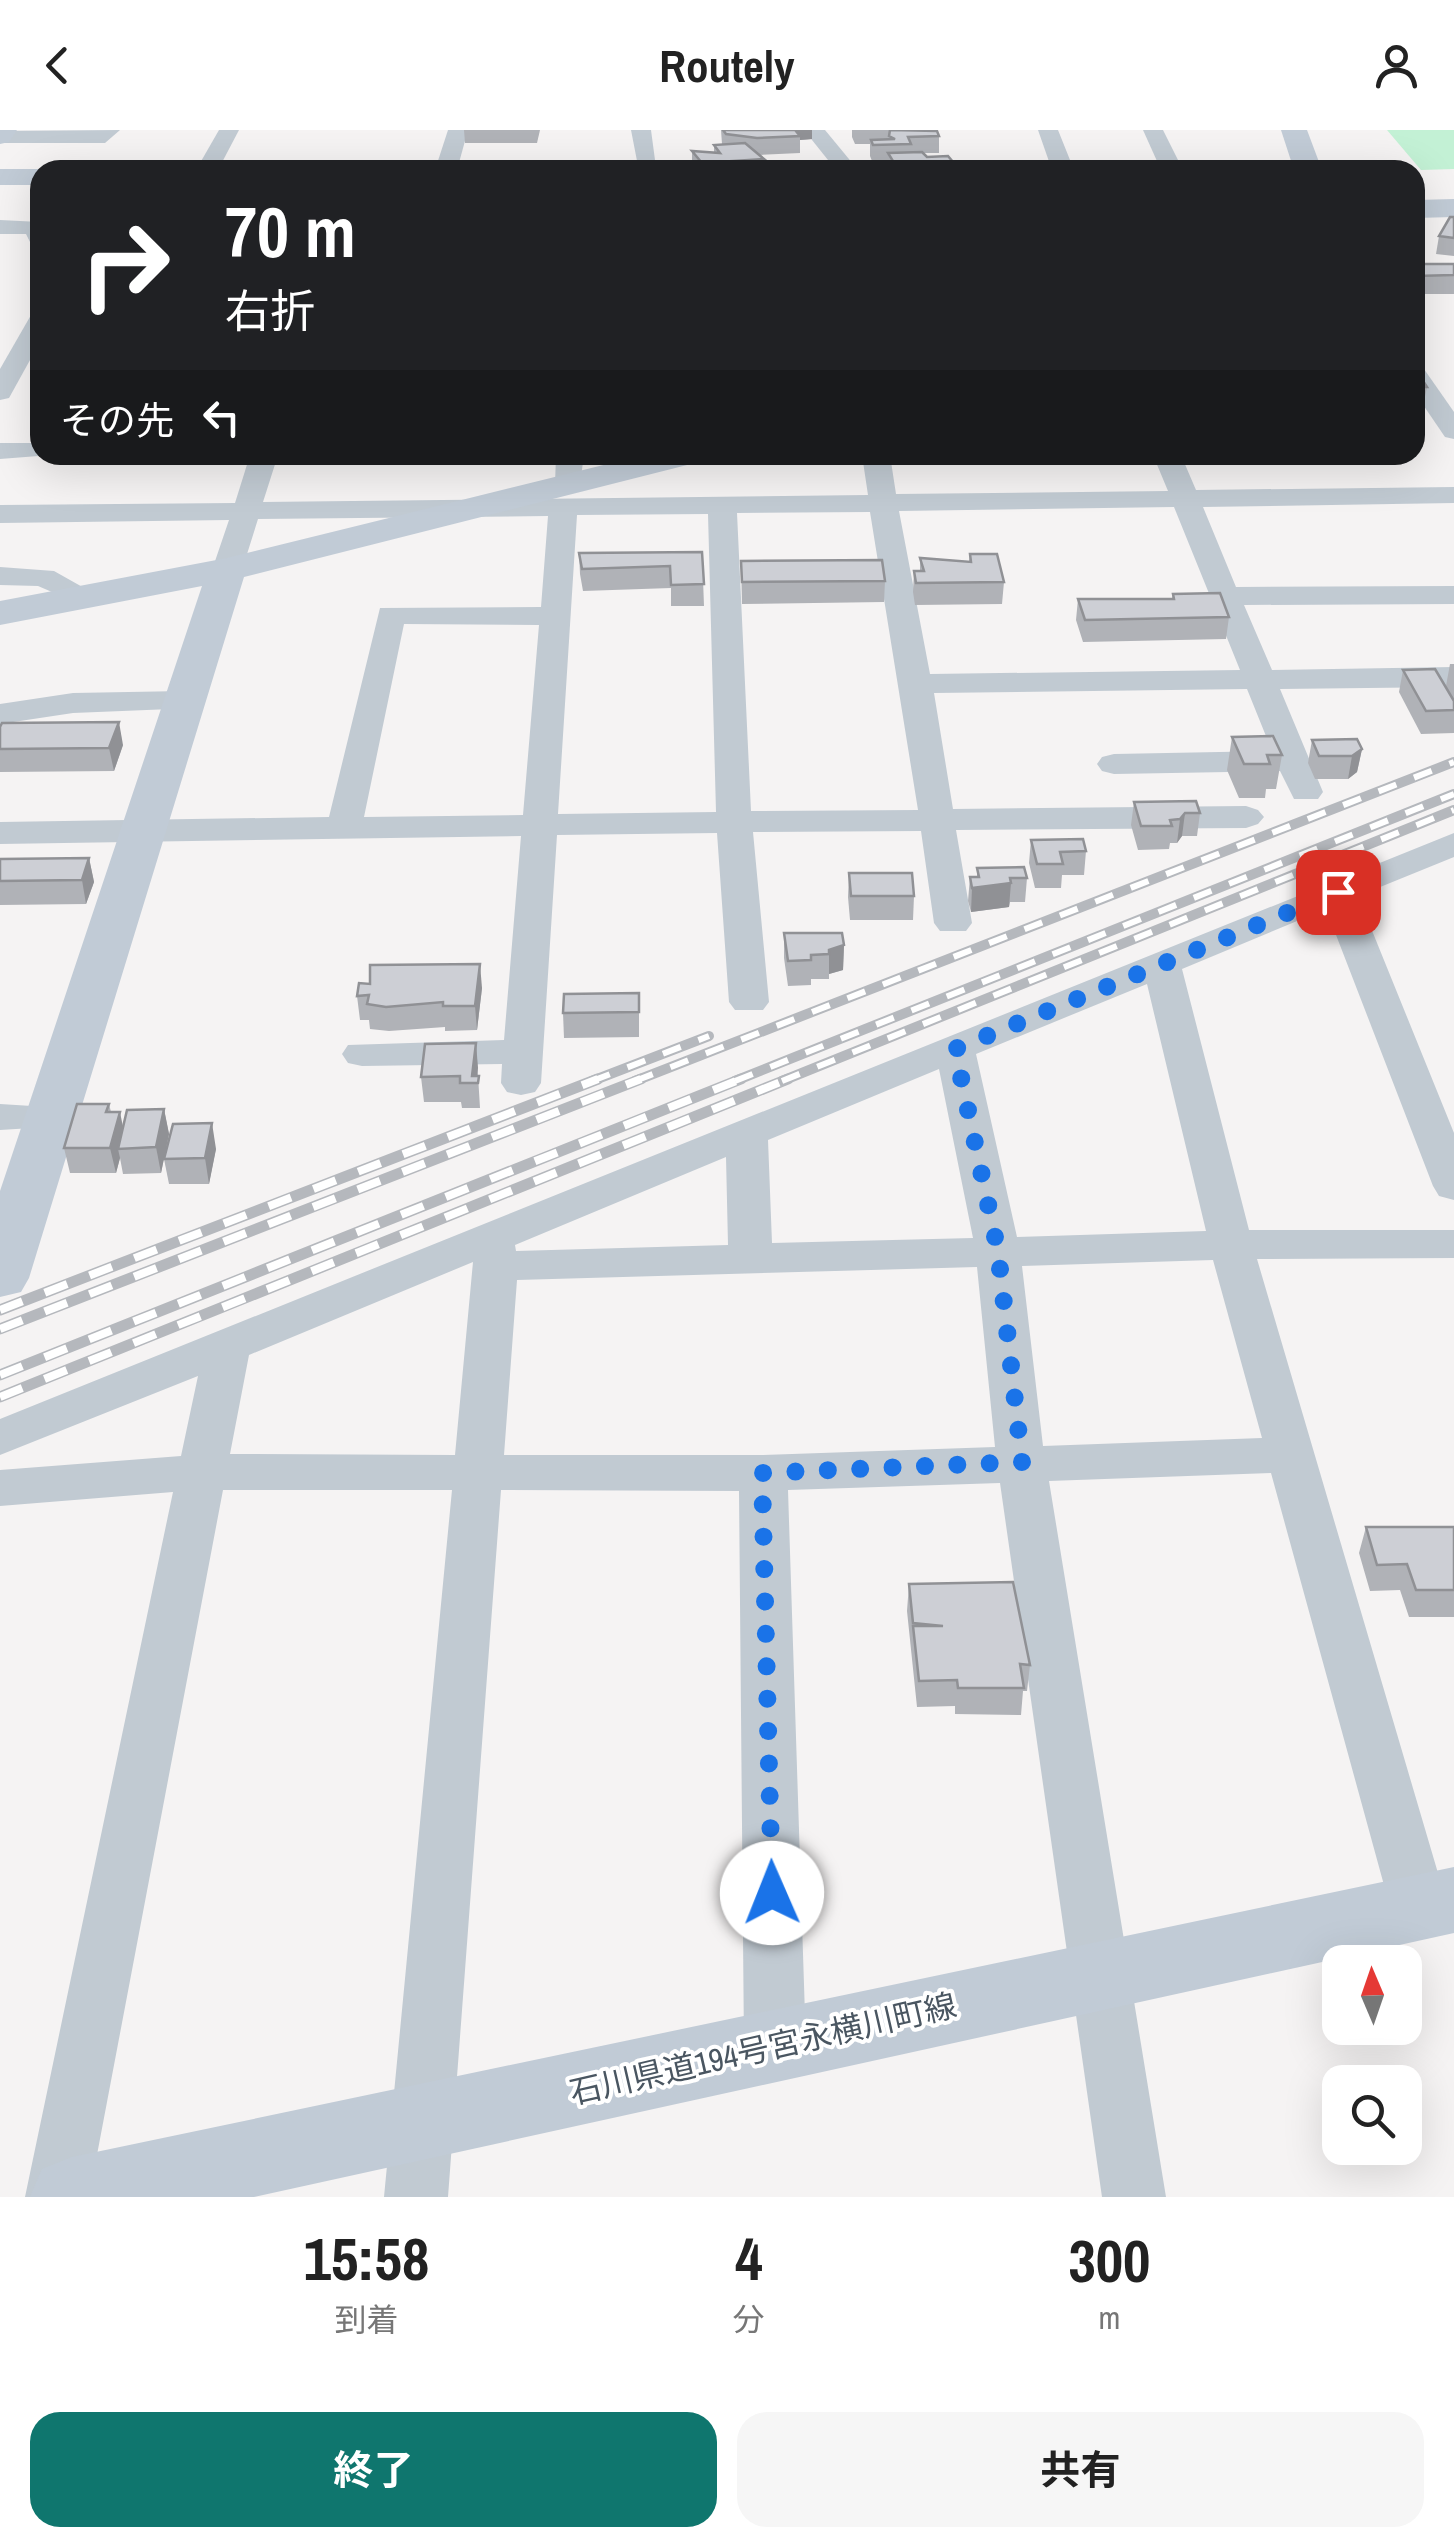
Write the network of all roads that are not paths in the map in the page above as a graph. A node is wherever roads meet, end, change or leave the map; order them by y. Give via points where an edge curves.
1 (110, 130) edge
2 (228, 130) edge
3 (458, 130) edge
4 (641, 130) edge
5 (814, 130) edge
6 (1048, 130) edge
7 (1152, 130) edge
8 (1294, 130) edge
9 (1, 134) edge
10 (212, 160) edge
11 (449, 160) edge
12 (646, 160) edge
13 (839, 160) edge
14 (1059, 160) edge
15 (1167, 160) edge
16 (1304, 160) edge
17 (0, 176) edge
18 (30, 177) edge
19 (1454, 208) edge
20 (1425, 209) edge
21 (0, 227) edge
22 (30, 227) edge
23 (30, 248) edge
24 (13, 252) dead end
25 (30, 347) edge
26 (7, 368) edge
27 (1425, 389) edge
28 (9, 393) edge
29 (1454, 434) edge
30 (1425, 435) edge
31 (0, 451) edge
32 (30, 451) edge
33 (261, 465) edge
34 (644, 465) edge
35 (877, 465) edge
36 (1171, 465) edge
37 (568, 483) edge
38 (1454, 495) edge
39 (1182, 497) junction
40 (883, 503) junction
41 (722, 506) junction
42 (480, 508) junction
43 (246, 512) junction
44 (0, 514) edge
45 (226, 570) junction
46 (0, 576) edge
47 (1454, 595) edge
48 (1224, 596) junction
49 (86, 598) junction
50 (0, 613) edge
51 (554, 616) junction
52 (1454, 677) edge
53 (1258, 680) junction
54 (916, 684) junction
55 (184, 701) junction
56 (0, 714) edge
57 (1114, 764) dead end
58 (1246, 817) dead end
59 (935, 819) junction
60 (734, 822) junction
61 (539, 823) junction
62 (344, 828) junction
63 (142, 830) junction
64 (0, 833) edge
65 (1454, 844) edge
66 (1338, 892) junction
67 (953, 923) dead end
68 (1161, 962) junction
69 (748, 1002) dead end
70 (955, 1049) junction
71 (362, 1054) dead end
72 (49, 1116) junction
73 (0, 1117) edge
74 (747, 1131) junction
75 (1454, 1186) edge
76 (1454, 1244) edge
77 (1231, 1245) junction
78 (998, 1251) junction
79 (494, 1252) junction
80 (750, 1258) junction
81 (1, 1269) edge
82 (227, 1346) junction
83 (0, 1438) edge
84 (1290, 1454) junction
85 (1022, 1462) junction
86 (205, 1472) junction
87 (762, 1473) junction
88 (478, 1474) junction
89 (0, 1488) edge
90 (1437, 1904) edge
91 (1098, 1974) junction
92 (775, 2046) junction
93 (419, 2160) edge
94 (57, 2197) edge
95 (72, 2197) edge
96 (1134, 2197) edge

1 - 9 street via 105,137
2 - 10 street
3 - 11 street
4 - 12 street
5 - 13 street
6 - 14 street
7 - 15 street
8 - 16 street
17 - 18 street
19 - 20 street
21 - 22 street
23 - 24 street
25 - 26 street
26 - 28 street
27 - 29 street
29 - 30 street
31 - 32 street
33 - 43 street
34 - 37 street
35 - 40 street
36 - 39 street
37 - 41 street
37 - 42 street
37 - 51 street
38 - 39 street
39 - 40 street
39 - 48 street
40 - 41 street
40 - 54 street
41 - 60 street
42 - 43 street
42 - 45 street
43 - 44 street
43 - 45 street
45 - 49 street
45 - 55 street
46 - 49 street via 43,577
47 - 48 street
48 - 53 street
49 - 50 street
51 - 61 street
51 - 62 street via 391,615
52 - 53 street
53 - 54 street
53 - 57 street via 1299,777
54 - 59 street
55 - 56 street via 73,703
55 - 63 street
58 - 59 street
59 - 60 street
59 - 67 street
60 - 61 street
60 - 69 street
61 - 62 street
61 - 71 street via 522,1068
62 - 63 street
63 - 64 street
63 - 72 street
65 - 66 street
66 - 68 street
66 - 75 street
68 - 70 street
68 - 77 street
70 - 74 street
70 - 78 street
72 - 73 street
72 - 81 street
74 - 79 street
74 - 80 street
76 - 77 street
77 - 78 street
77 - 84 street
78 - 80 street
78 - 85 street
79 - 80 street
79 - 82 street
79 - 88 street
82 - 83 street
82 - 86 street
84 - 85 street
84 - 90 street
85 - 87 street
85 - 91 street
86 - 88 street
86 - 89 street
86 - 94 street
87 - 88 street
87 - 92 street
88 - 93 street
90 - 91 street, 石川県道194号宮永横川町線
91 - 92 street, 石川県道194号宮永横川町線
91 - 96 street
92 - 93 street, 石川県道194号宮永横川町線
93 - 95 street, 石川県道194号宮永横川町線

